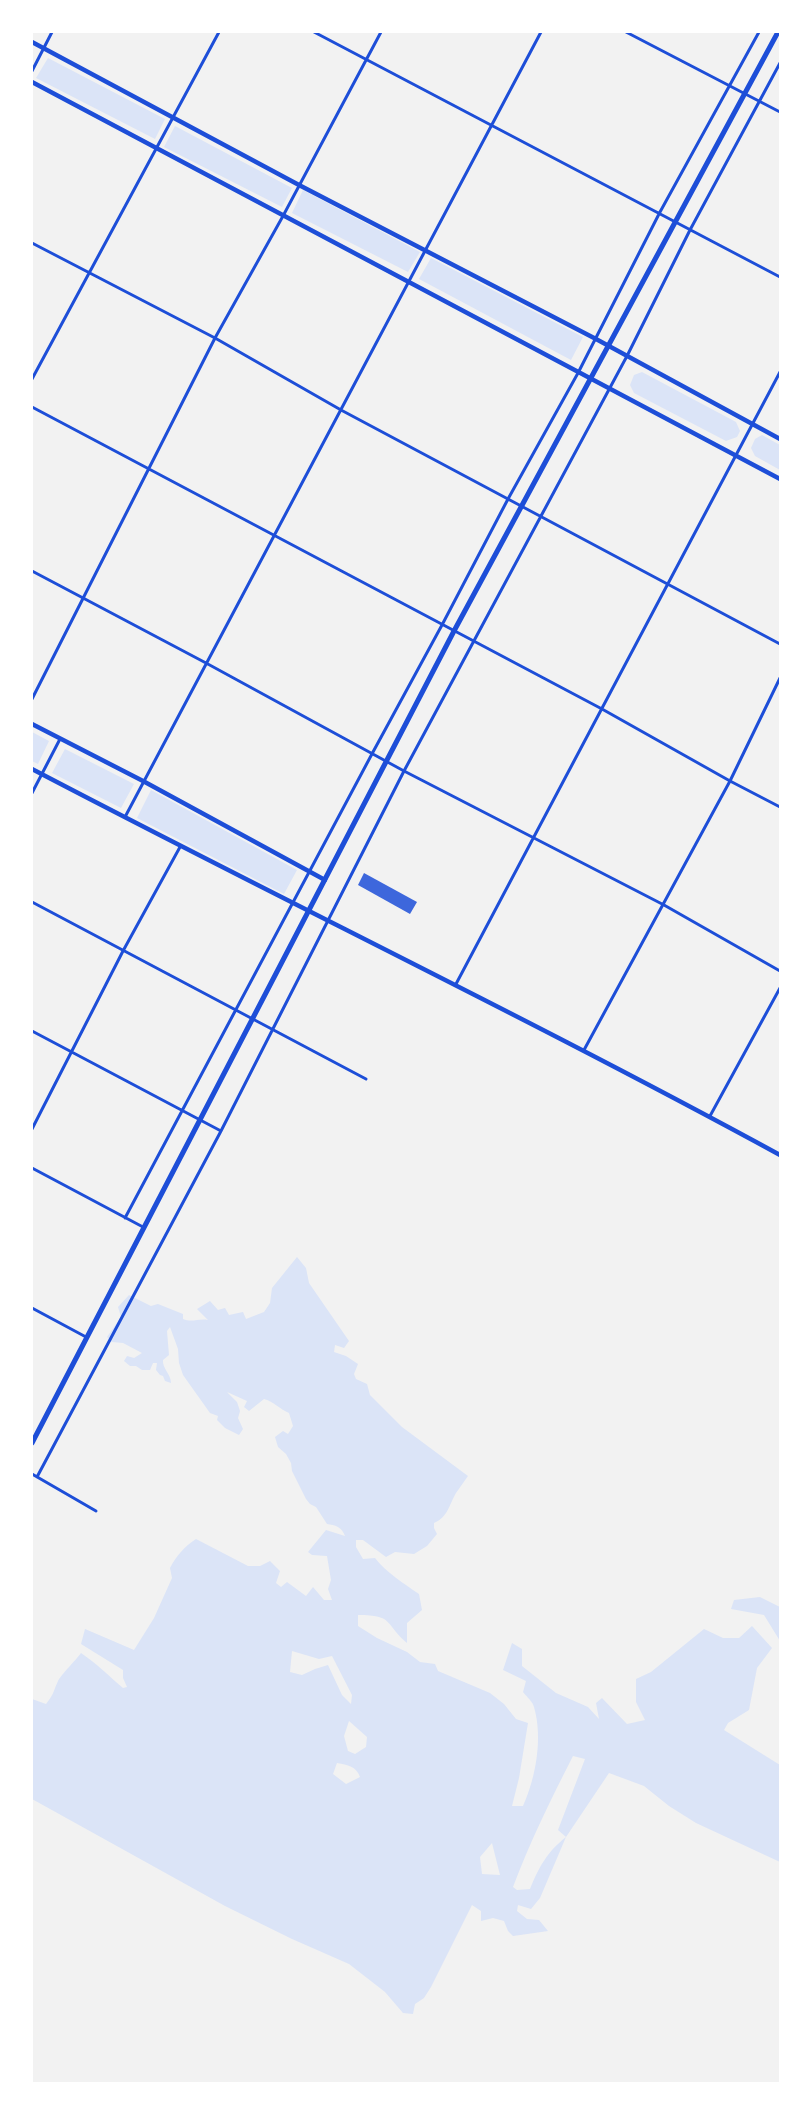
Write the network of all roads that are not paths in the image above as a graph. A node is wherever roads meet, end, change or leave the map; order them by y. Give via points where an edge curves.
1 (52, 32) edge
2 (219, 32) edge
3 (314, 32) edge
4 (381, 32) edge
5 (541, 32) edge
6 (626, 32) edge
7 (759, 32) edge
8 (778, 32) edge
9 (32, 42) edge
10 (43, 48) junction
11 (367, 59) junction
12 (780, 63) edge
13 (32, 71) edge
14 (32, 82) edge
15 (730, 87) junction
16 (745, 94) junction
17 (760, 101) junction
18 (780, 112) edge
19 (173, 118) junction
20 (492, 124) junction
21 (156, 148) junction
22 (299, 184) junction
23 (660, 212) junction
24 (283, 216) junction
25 (674, 220) junction
26 (690, 230) junction
27 (32, 243) edge
28 (427, 250) junction
29 (89, 272) junction
30 (780, 277) edge
31 (410, 282) junction
32 (215, 338) junction
33 (596, 339) junction
34 (609, 346) junction
35 (627, 356) junction
36 (780, 372) edge
37 (578, 373) junction
38 (32, 379) edge
39 (590, 379) junction
40 (609, 390) junction
41 (32, 407) edge
42 (341, 410) junction
43 (753, 424) junction
44 (780, 439) edge
45 (737, 455) junction
46 (147, 469) junction
47 (780, 479) edge
48 (508, 499) junction
49 (522, 507) junction
50 (541, 517) junction
51 (275, 536) junction
52 (32, 571) edge
53 (668, 583) junction
54 (83, 599) junction
55 (442, 625) junction
56 (454, 631) junction
57 (473, 640) junction
58 (780, 644) edge
59 (206, 663) junction
60 (780, 678) edge
61 (32, 699) edge
62 (602, 709) junction
63 (32, 724) edge
64 (60, 739) junction
65 (373, 752) junction
66 (387, 761) junction
67 (32, 769) edge
68 (404, 771) junction
69 (41, 774) junction
70 (143, 781) junction
71 (730, 781) junction
72 (32, 793) edge
73 (780, 807) edge
74 (125, 818) junction
75 (533, 837) junction
76 (180, 847) junction
77 (310, 871) junction
78 (325, 880) junction
79 (32, 902) edge
80 (293, 902) junction
81 (664, 905) junction
82 (310, 910) junction
83 (329, 920) junction
84 (123, 951) junction
85 (780, 971) edge
86 (456, 984) junction
87 (780, 988) edge
88 (237, 1011) junction
89 (253, 1020) junction
90 (271, 1030) junction
91 (32, 1031) edge
92 (583, 1051) junction
93 (72, 1052) junction
94 (366, 1079) dead end
95 (183, 1111) junction
96 (710, 1116) junction
97 (200, 1120) junction
98 (32, 1129) edge
99 (221, 1131) junction
100 (780, 1155) edge
101 (32, 1168) edge
102 (125, 1218) junction
103 (143, 1227) junction
104 (32, 1308) edge
105 (86, 1337) junction
106 (32, 1442) edge
107 (32, 1474) edge
108 (37, 1477) junction
109 (96, 1511) dead end

1 - 10 street
2 - 19 street
3 - 11 street
4 - 11 street
5 - 20 street
6 - 15 street
7 - 15 street
8 - 16 main road
9 - 10 main road
10 - 13 street
10 - 19 main road
11 - 20 street
11 - 22 street
12 - 17 street
14 - 21 main road
15 - 16 street
15 - 23 street
16 - 17 street
16 - 25 main road
17 - 18 street
17 - 26 street
19 - 21 street
19 - 22 main road
20 - 23 street
20 - 28 street
21 - 24 main road
21 - 29 street
22 - 24 street
22 - 28 main road
23 - 25 street
23 - 33 street
24 - 31 main road
24 - 32 street
25 - 26 street
25 - 34 main road
26 - 30 street
26 - 35 street
27 - 29 street
28 - 31 street
28 - 33 main road
29 - 32 street
29 - 38 street
31 - 37 main road
31 - 42 street
32 - 42 street
32 - 46 street
33 - 34 main road
33 - 37 street
34 - 35 main road
34 - 39 main road
35 - 40 street
35 - 43 main road
36 - 43 street
37 - 39 main road
37 - 48 street
39 - 40 main road
39 - 49 main road
40 - 45 main road
40 - 50 street
41 - 46 street
42 - 48 street
42 - 51 street
43 - 44 main road
43 - 45 street
45 - 47 main road
45 - 53 street
46 - 51 street
46 - 54 street
48 - 49 street
48 - 55 street
49 - 50 street
49 - 56 main road
50 - 53 street
50 - 57 street
51 - 55 street
51 - 59 street
52 - 54 street
53 - 58 street
53 - 62 street
54 - 59 street
54 - 61 street
55 - 56 street
55 - 65 street
56 - 57 street
56 - 66 main road
57 - 62 street
57 - 68 street
59 - 65 street
59 - 70 street
60 - 71 street
62 - 71 street
62 - 75 street
63 - 64 main road
64 - 69 street
64 - 70 main road
65 - 66 street
65 - 77 street
66 - 68 street
66 - 78 main road
67 - 69 main road
68 - 75 street
68 - 83 street
69 - 72 street
69 - 74 main road
70 - 74 street
70 - 77 main road
71 - 73 street
71 - 81 street
74 - 76 main road
75 - 81 street
75 - 86 street
76 - 80 main road
76 - 84 street
77 - 78 main road
77 - 80 street
78 - 82 main road
79 - 84 street
80 - 82 main road
80 - 88 street
81 - 85 street
81 - 92 street
82 - 83 main road
82 - 89 main road
83 - 86 main road
83 - 90 street
84 - 88 street
84 - 93 street
86 - 92 main road
87 - 96 street
88 - 89 street
88 - 95 street
89 - 90 street
89 - 97 main road
90 - 94 street
90 - 99 street
91 - 93 street
92 - 96 main road
93 - 95 street
93 - 98 street
95 - 97 street
95 - 102 street
96 - 100 main road
97 - 99 street
97 - 103 main road
99 - 108 street
101 - 102 street
102 - 103 street
103 - 105 main road
104 - 105 street
105 - 106 main road
107 - 108 street
108 - 109 street

